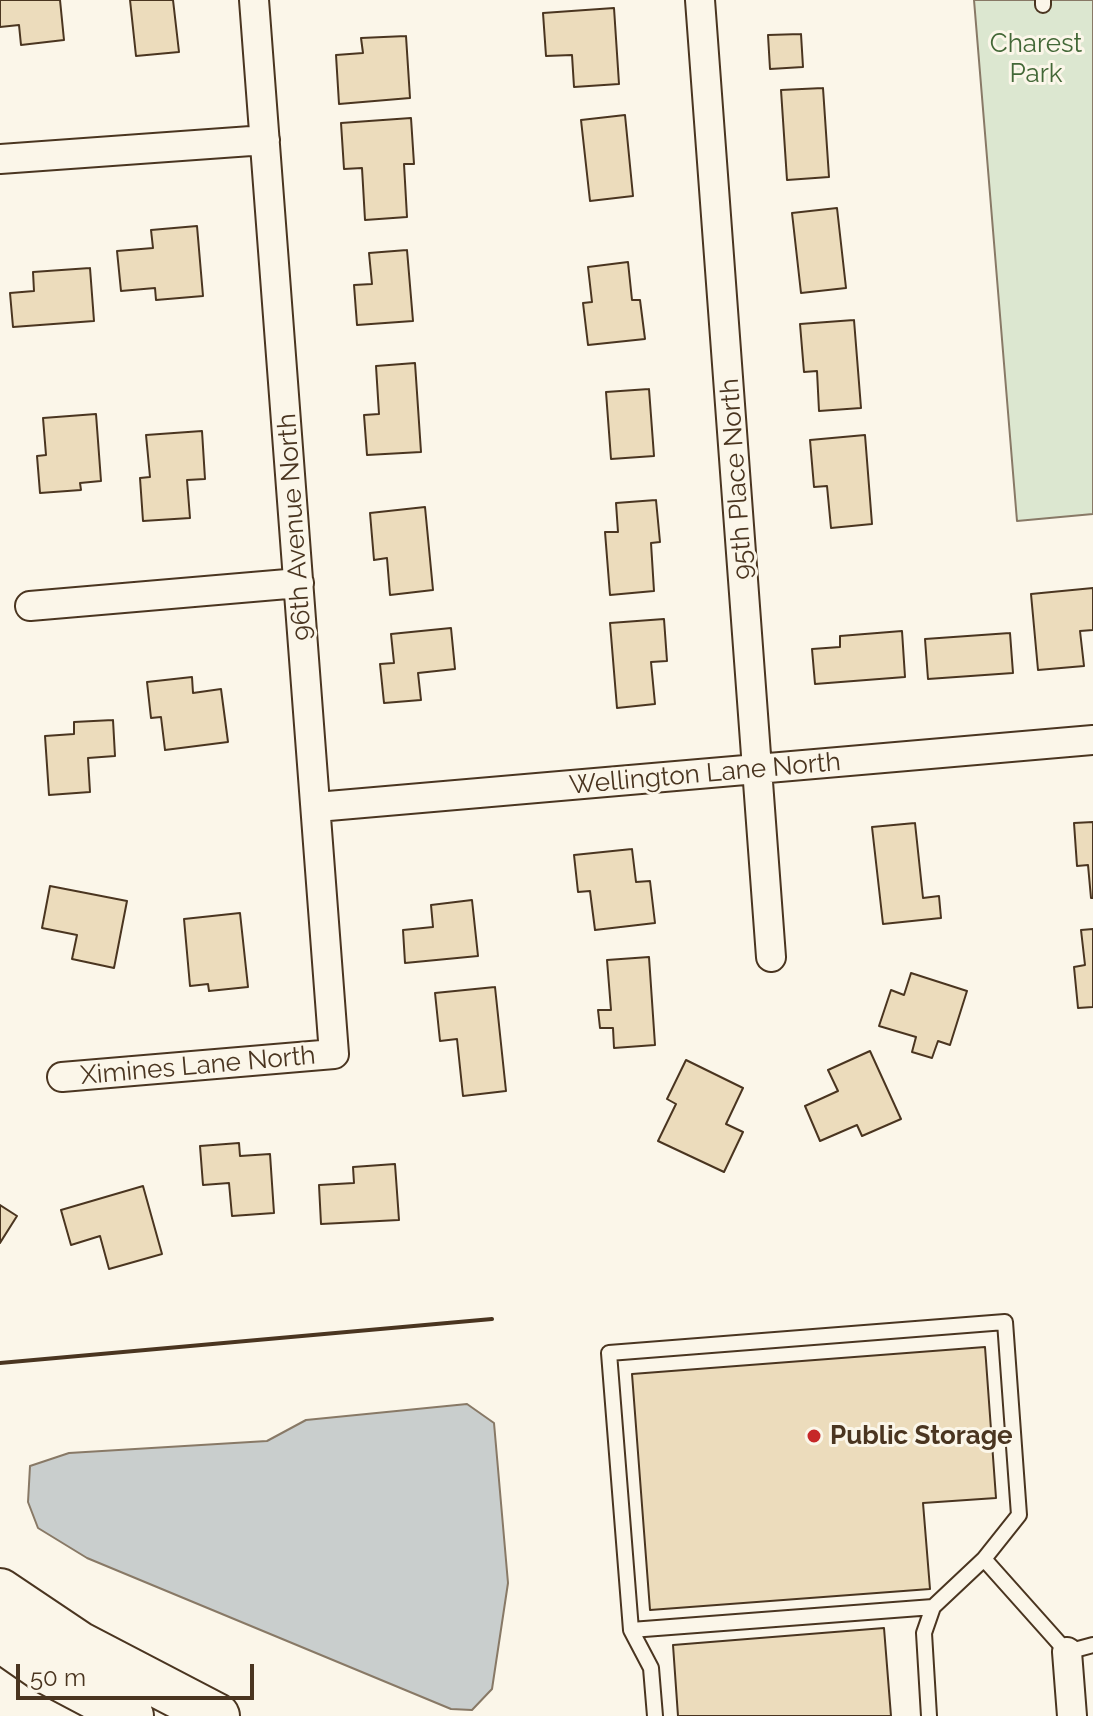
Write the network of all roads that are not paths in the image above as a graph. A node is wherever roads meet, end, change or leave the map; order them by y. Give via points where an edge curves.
1 (254, 0) edge
2 (700, 0) edge
3 (265, 140) junction
4 (0, 159) edge
5 (299, 583) junction
6 (30, 606) dead end
7 (1093, 740) edge
8 (759, 769) junction
9 (317, 807) junction
10 (771, 957) dead end
11 (334, 1054) joint
12 (62, 1077) dead end
13 (984, 1559) junction
14 (0, 1591) edge
15 (933, 1607) junction
16 (631, 1630) junction
17 (0, 1639) edge
18 (1080, 1648) edge
19 (131, 1716) edge
20 (217, 1716) edge
21 (655, 1716) edge
22 (929, 1716) edge
23 (1072, 1716) edge

1 - 3 street, 96th Avenue North
2 - 8 street, 95th Place North
3 - 4 street
3 - 5 street, 96th Avenue North
5 - 6 street
5 - 9 street, 96th Avenue North
7 - 8 street, Wellington Lane North
8 - 9 street, Wellington Lane North
8 - 10 street, 95th Place North
9 - 11 street, 96th Avenue North
11 - 12 street, Ximines Lane North
13 - 15 lane
13 - 16 lane via 1019,1515 1005,1322 609,1353
13 - 18 lane
14 - 20 highway via 79,1644
15 - 16 lane
15 - 22 lane via 924,1633
16 - 21 lane via 651,1668
17 - 19 highway via 46,1671
18 - 23 street

